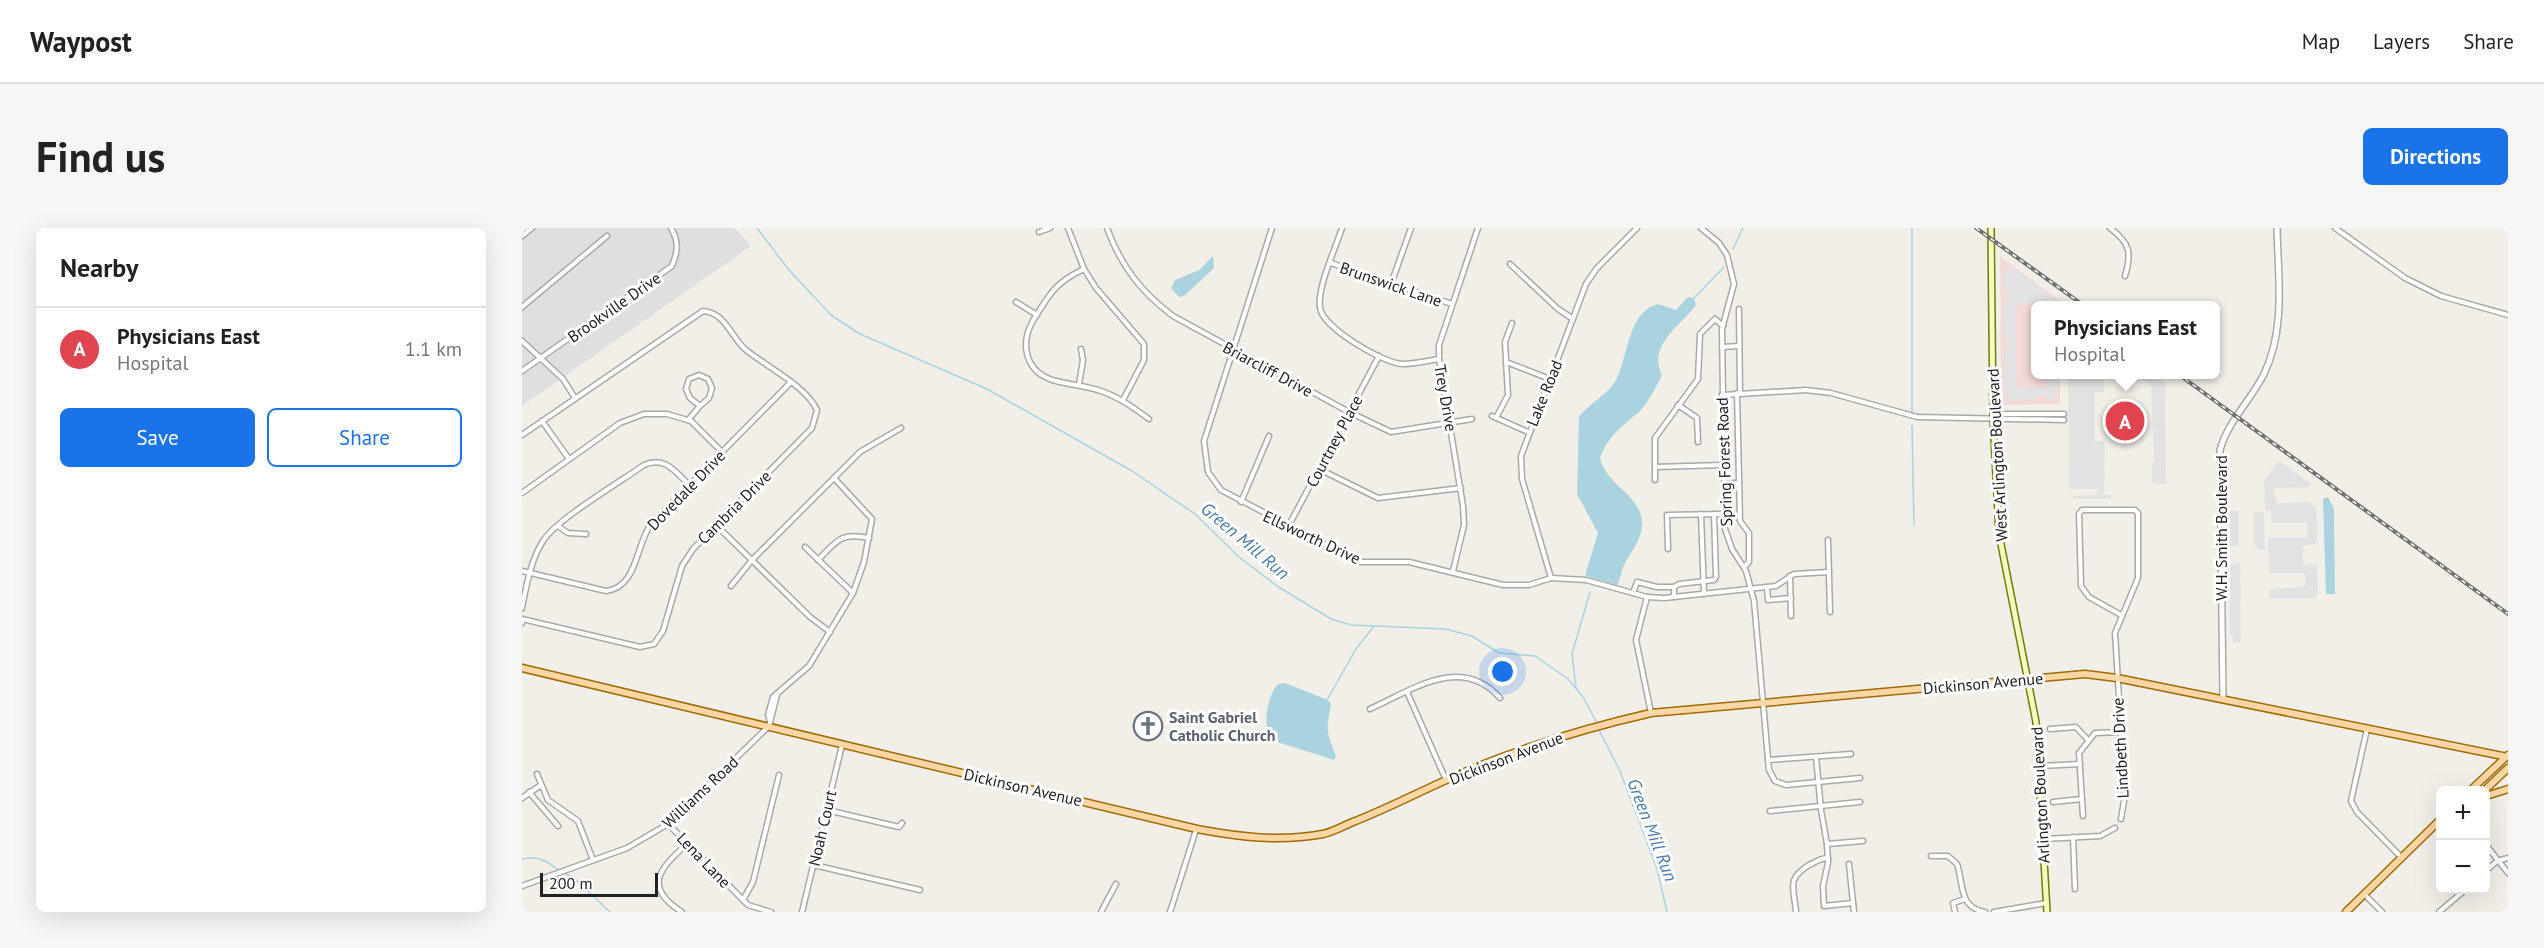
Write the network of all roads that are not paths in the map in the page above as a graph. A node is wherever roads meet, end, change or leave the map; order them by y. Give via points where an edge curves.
1 (531, 228) edge
2 (671, 228) edge
3 (1050, 228) edge
4 (1068, 228) edge
5 (1107, 228) edge
6 (1272, 228) edge
7 (1342, 228) edge
8 (1411, 228) edge
9 (1478, 228) edge
10 (1701, 228) edge
11 (1990, 228) edge
12 (2110, 228) edge
13 (2277, 228) edge
14 (2335, 228) edge
15 (1633, 229) edge
16 (1039, 232) dead end
17 (522, 236) edge
18 (607, 236) dead end
19 (1331, 263) junction
20 (1510, 264) dead end
21 (1084, 269) junction
22 (2125, 276) dead end
23 (1391, 284) junction
24 (1016, 302) dead end
25 (1452, 304) junction
26 (522, 307) edge
27 (1739, 309) dead end
28 (1037, 315) junction
29 (2508, 315) edge
30 (1573, 319) junction
31 (1512, 323) dead end
32 (1723, 326) junction
33 (522, 341) edge
34 (1739, 346) junction
35 (1722, 347) junction
36 (1081, 349) dead end
37 (1233, 351) junction
38 (1379, 356) junction
39 (541, 358) junction
40 (1439, 359) junction
41 (1505, 361) junction
42 (522, 371) edge
43 (1550, 379) junction
44 (790, 383) junction
45 (1079, 384) junction
46 (1738, 393) junction
47 (1722, 394) junction
48 (575, 398) junction
49 (1123, 400) junction
50 (1678, 405) junction
51 (700, 406) junction
52 (1349, 412) junction
53 (2064, 414) dead end
54 (1993, 417) junction
55 (1472, 418) dead end
56 (1149, 419) dead end
57 (688, 420) junction
58 (2064, 420) dead end
59 (542, 421) junction
60 (1451, 422) junction
61 (901, 428) dead end
62 (1528, 432) junction
63 (522, 435) edge
64 (1269, 436) dead end
65 (1698, 442) dead end
66 (722, 452) junction
67 (569, 459) junction
68 (1724, 465) junction
69 (1655, 467) junction
70 (1318, 469) junction
71 (834, 478) junction
72 (1655, 480) dead end
73 (1724, 483) junction
74 (1739, 483) junction
75 (689, 485) junction
76 (1461, 488) junction
77 (522, 493) edge
78 (1241, 502) junction
79 (1701, 514) junction
80 (1714, 514) junction
81 (1724, 514) junction
82 (716, 525) junction
83 (558, 526) junction
84 (1288, 527) junction
85 (586, 534) dead end
86 (869, 538) junction
87 (1828, 540) dead end
88 (805, 547) dead end
89 (1668, 549) dead end
90 (752, 560) junction
91 (818, 560) junction
92 (1743, 567) junction
93 (522, 570) edge
94 (1453, 571) junction
95 (1829, 572) junction
96 (531, 573) junction
97 (1790, 576) junction
98 (1551, 578) junction
99 (1703, 581) junction
100 (731, 586) dead end
101 (1767, 586) junction
102 (1674, 587) junction
103 (1751, 588) junction
104 (853, 593) junction
105 (1632, 593) junction
106 (1704, 594) junction
107 (1647, 597) junction
108 (1674, 597) junction
109 (1791, 598) junction
110 (522, 608) edge
111 (1830, 612) dead end
112 (2121, 615) junction
113 (1791, 616) dead end
114 (522, 621) edge
115 (830, 632) junction
116 (522, 668) edge
117 (2030, 678) junction
118 (2117, 678) junction
119 (1407, 692) junction
120 (1500, 698) dead end
121 (2223, 699) junction
122 (1762, 702) junction
123 (1370, 709) dead end
124 (1651, 713) junction
125 (770, 724) junction
126 (2050, 729) dead end
127 (2367, 729) junction
128 (2121, 732) junction
129 (2088, 740) junction
130 (842, 744) junction
131 (1851, 754) dead end
132 (2508, 756) edge
133 (1816, 757) junction
134 (1768, 760) junction
135 (2080, 764) junction
136 (2041, 766) junction
137 (2508, 768) edge
138 (537, 774) dead end
139 (779, 775) dead end
140 (1860, 778) dead end
141 (1446, 780) junction
142 (1818, 782) junction
143 (541, 785) junction
144 (2475, 786) edge
145 (2489, 786) edge
146 (2508, 789) edge
147 (529, 792) junction
148 (2490, 794) edge
149 (522, 798) edge
150 (2082, 799) junction
151 (1860, 802) dead end
152 (2053, 802) dead end
153 (1820, 805) junction
154 (827, 810) junction
155 (1770, 811) dead end
156 (2083, 816) dead end
157 (2121, 819) dead end
158 (902, 823) dead end
159 (668, 824) junction
160 (2436, 824) edge
161 (558, 826) dead end
162 (2115, 828) dead end
163 (1197, 829) junction
164 (2073, 837) junction
165 (2043, 839) junction
166 (1863, 841) dead end
167 (687, 844) junction
168 (1827, 844) junction
169 (2490, 851) edge
170 (1931, 856) dead end
171 (1828, 858) junction
172 (2402, 858) junction
173 (2508, 858) edge
174 (593, 860) junction
175 (2497, 861) junction
176 (1849, 864) dead end
177 (814, 865) junction
178 (2490, 867) edge
179 (2508, 873) edge
180 (1116, 884) dead end
181 (522, 886) edge
182 (921, 890) dead end
183 (2075, 890) dead end
184 (2364, 894) junction
185 (2460, 894) edge
186 (1965, 899) junction
187 (743, 900) junction
188 (1853, 903) junction
189 (2046, 903) junction
190 (682, 912) edge
191 (771, 912) edge
192 (802, 912) edge
193 (1101, 912) edge
194 (1170, 912) edge
195 (1796, 912) edge
196 (1854, 912) edge
197 (1955, 912) edge
198 (1985, 912) edge
199 (1994, 912) edge
200 (2047, 912) edge
201 (2346, 912) edge
202 (2382, 912) edge
203 (2439, 912) edge

1 - 17 street
2 - 39 street, Brookville Drive via 678,253 672,266
3 - 16 street
4 - 21 street
5 - 37 street, Briarcliff Drive via 1128,272 1149,297 1173,316
6 - 37 street, Ellsworth Drive
7 - 19 street
8 - 23 street
9 - 25 street, Trey Drive
10 - 32 street, Spring Forest Road via 1719,243 1731,264 1734,284
11 - 54 main road, West Arlington Boulevard
12 - 22 street via 2128,246 2130,259
13 - 121 street, W.H. Smith Boulevard via 2279,318 2275,345 2263,375 2229,427 2220,450
14 - 29 street via 2441,296
15 - 30 street, Lake Road via 1586,284
18 - 26 street
19 - 23 street, Brunswick Lane
19 - 38 street via 1319,296 1323,318 1338,332
20 - 30 street
21 - 28 street via 1057,283
21 - 49 street via 1105,301 1144,344 1144,360
23 - 25 street, Brunswick Lane
24 - 28 street
25 - 40 street, Trey Drive via 1439,345
27 - 34 street
28 - 45 street via 1024,341 1028,358 1049,378
30 - 43 street, Lake Road
31 - 41 street via 1505,342
32 - 35 street, Spring Forest Road
32 - 50 street via 1715,319 1700,334 1700,375
33 - 39 street
34 - 35 street
34 - 46 street
35 - 47 street, Spring Forest Road
36 - 45 street
37 - 52 street, Briarcliff Drive
37 - 78 street, Ellsworth Drive via 1204,441 1208,472 1221,490
38 - 40 street via 1400,364
38 - 52 street, Courtney Place
39 - 42 street, Brookville Drive
39 - 48 street via 563,379
40 - 60 street, Trey Drive
41 - 43 street
41 - 62 street via 1508,395 1494,417
43 - 62 street, Lake Road
44 - 48 street, Cambria Drive via 738,342 714,312 703,311
44 - 66 street, Dovedale Drive
44 - 82 street, Cambria Drive via 814,402 817,410 812,428
45 - 49 street
46 - 47 street
46 - 54 street via 1814,391 1905,416
46 - 74 street
47 - 68 street, Spring Forest Road
48 - 59 street
49 - 56 street
50 - 65 street via 1697,418
50 - 69 street via 1656,435
51 - 51 street via 686,389 690,379 699,375 708,379 712,388 709,398
51 - 57 street
52 - 60 street, Briarcliff Drive via 1391,432
52 - 70 street, Courtney Place
53 - 54 street
54 - 58 street
54 - 117 main road, West Arlington Boulevard via 1999,534 2021,652
55 - 60 street, Briarcliff Drive
57 - 66 street
57 - 67 street via 657,412 632,417
59 - 63 street
59 - 67 street
60 - 76 street, Trey Drive
61 - 71 street via 860,452
62 - 98 street, Lake Road via 1521,456 1522,479
64 - 78 street
66 - 75 street, Dovedale Drive
67 - 77 street
68 - 69 street
68 - 73 street, Spring Forest Road
69 - 72 street
70 - 76 street via 1378,498
70 - 84 street, Courtney Place
71 - 86 street via 870,514
71 - 90 street
73 - 74 street
73 - 81 street, Spring Forest Road
74 - 92 street via 1740,521 1749,533 1749,562
75 - 83 street via 668,464 654,460
75 - 96 street, Dovedale Drive via 644,534 629,579 618,589 606,591
76 - 94 street, Trey Drive via 1464,525
78 - 84 street, Ellsworth Drive
79 - 80 street
79 - 89 street via 1668,515
79 - 99 street
80 - 81 street
80 - 99 street via 1716,577
81 - 92 street, Spring Forest Road via 1732,549
82 - 90 street
82 - 114 street, Cambria Drive via 688,556 663,631 654,645 640,647
83 - 85 street via 568,533
83 - 96 street via 544,539
84 - 94 street, Ellsworth Drive via 1359,562 1409,562
86 - 91 street via 842,537
86 - 104 street
87 - 95 street
88 - 91 street
90 - 100 street
90 - 115 street
91 - 104 street
92 - 103 street, Spring Forest Road
93 - 96 street, Dovedale Drive
94 - 98 street, Ellsworth Drive via 1503,585 1529,585
95 - 97 street, Ellsworth Drive
95 - 111 street
96 - 110 street
97 - 101 street, Ellsworth Drive via 1776,586
97 - 109 street
98 - 105 street, Ellsworth Drive via 1586,580
99 - 102 street
99 - 106 street
101 - 103 street, Ellsworth Drive
101 - 109 street via 1768,600
102 - 105 street via 1637,582
102 - 108 street
103 - 106 street, Ellsworth Drive
103 - 122 street, Spring Forest Road
104 - 115 street
105 - 107 street, Ellsworth Drive
106 - 108 street, Ellsworth Drive
107 - 108 street, Ellsworth Drive
107 - 124 street via 1636,640
109 - 113 street
112 - 112 street, Lindbeth Drive via 2090,597 2081,586 2080,511 2138,511 2138,579
112 - 118 street, Lindbeth Drive via 2115,633
115 - 125 street via 809,666 777,695
116 - 125 main road, Dickinson Avenue
117 - 118 main road, Dickinson Avenue via 2085,674
117 - 122 main road, Dickinson Avenue
117 - 136 main road, Arlington Boulevard
118 - 121 main road, Dickinson Avenue
118 - 128 street, Lindbeth Drive
119 - 120 street via 1448,675 1468,677
119 - 123 street
119 - 141 street
121 - 127 main road, Dickinson Avenue
122 - 124 main road, Dickinson Avenue
122 - 134 street, Spring Forest Road
124 - 141 main road, Dickinson Avenue via 1542,743
125 - 130 main road, Dickinson Avenue
125 - 159 street, Williams Road
126 - 129 street via 2076,727
127 - 132 main road, Dickinson Avenue
127 - 172 street via 2351,801
128 - 129 street via 2095,733
128 - 157 street, Lindbeth Drive via 2125,795
129 - 135 street via 2079,753
130 - 154 street, Noah Court
130 - 163 main road, Dickinson Avenue
131 - 133 street
132 - 144 main road
133 - 134 street
133 - 142 street
134 - 142 street via 1775,781 1786,785
135 - 136 street
135 - 150 street
136 - 165 main road, Arlington Boulevard
137 - 145 main road
138 - 143 street
139 - 187 street via 753,882
140 - 142 street
141 - 163 main road, Dickinson Avenue via 1326,833 1248,839
142 - 153 street
143 - 147 street
143 - 174 street via 548,800 578,821
146 - 148 main road
147 - 149 street
147 - 161 street
150 - 152 street
150 - 156 street
151 - 153 street
153 - 155 street
153 - 168 street
154 - 158 street via 899,826
154 - 177 street, Noah Court
159 - 167 street, Lena Lane
159 - 174 street, Williams Road via 639,842
160 - 172 main road
162 - 164 street via 2100,836
163 - 194 street
164 - 165 street
164 - 183 street
165 - 189 main road, Arlington Boulevard
166 - 168 street
167 - 187 street, Lena Lane
167 - 190 street via 665,864 658,886 662,898
168 - 171 street
169 - 175 street
170 - 186 street via 1948,856 1957,864
171 - 188 street via 1824,906
171 - 195 street via 1796,873
172 - 184 main road
173 - 175 street
174 - 181 street, Williams Road
175 - 178 street
175 - 179 street
176 - 188 street
177 - 182 street
177 - 192 street, Noah Court
180 - 193 street
184 - 201 main road
184 - 202 street
185 - 203 street
186 - 197 street via 1953,903
186 - 198 street via 1970,906
187 - 191 street, Lena Lane via 753,908
188 - 196 street
189 - 199 street
189 - 200 main road, Arlington Boulevard

